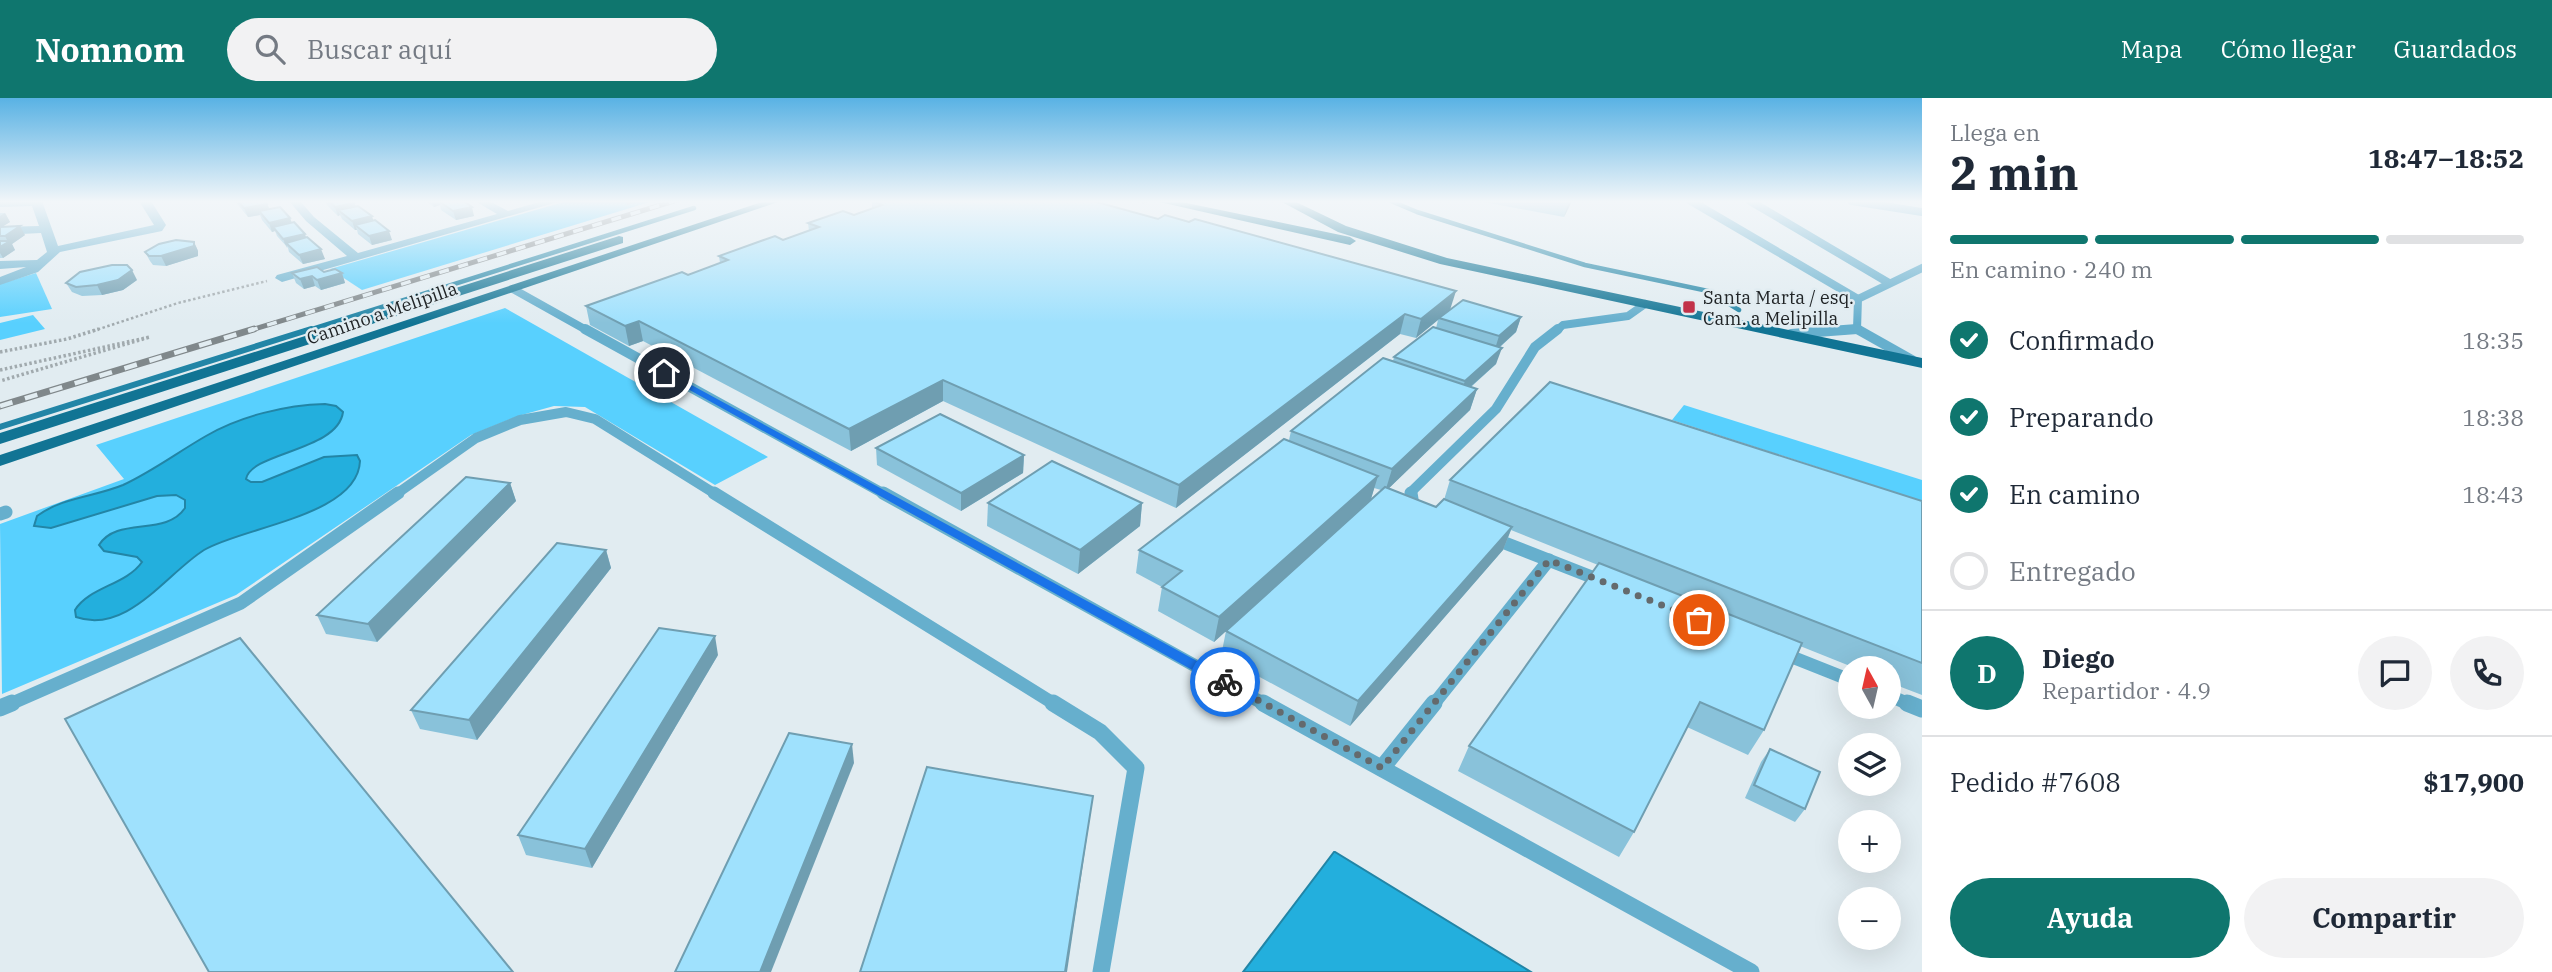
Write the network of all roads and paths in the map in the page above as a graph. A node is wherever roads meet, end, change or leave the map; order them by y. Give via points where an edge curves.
1 (51, 242) edge
2 (93, 242) edge
3 (338, 242) edge
4 (411, 242) edge
5 (612, 242) edge
6 (654, 242) edge
7 (1353, 242) edge
8 (1383, 242) edge
9 (1761, 242) edge
10 (1819, 242) edge
11 (54, 250) junction
12 (356, 257) junction
13 (1444, 261) junction
14 (45, 262) junction
15 (0, 265) edge
16 (1922, 268) edge
17 (282, 278) joint
18 (0, 281) edge
19 (1889, 283) junction
20 (513, 289) junction
21 (1858, 299) junction
22 (1645, 304) junction
23 (1857, 330) junction
24 (1788, 335) junction
25 (0, 352) edge
26 (1919, 363) edge
27 (0, 370) edge
28 (0, 381) edge
29 (0, 439) edge
30 (0, 461) edge
31 (1437, 515) edge
32 (1484, 534) edge
33 (1549, 560) junction
34 (1611, 585) edge
35 (1774, 650) edge
36 (1838, 675) edge
37 (1901, 700) edge
38 (0, 708) edge
39 (1922, 709) edge
40 (1382, 768) junction
41 (1101, 972) edge
42 (1751, 972) edge

1 - 11 street
2 - 11 street
3 - 12 street
4 - 12 street
5 - 29 main road, Camino a Melipilla
6 - 20 main road, Camino a Melipilla
7 - 13 main road
8 - 13 main road
9 - 21 lane
10 - 19 lane
11 - 14 street
12 - 17 street
13 - 22 main road
14 - 15 street
14 - 18 street
16 - 19 lane
17 - 25 path via 178,303 88,333
19 - 21 lane
20 - 30 main road, Camino a Melipilla
20 - 40 lane
21 - 23 lane
22 - 24 main road
22 - 31 lane via 1628,316 1563,325 1535,347 1496,408 1411,492 1413,505
23 - 24 lane
23 - 26 lane
24 - 26 main road
27 - 28 path via 150,337
32 - 33 lane
33 - 34 lane
33 - 40 lane
35 - 36 lane
37 - 39 lane
38 - 41 lane via 241,603 476,438 520,420 566,412 595,419 1100,732 1136,768
40 - 42 lane

